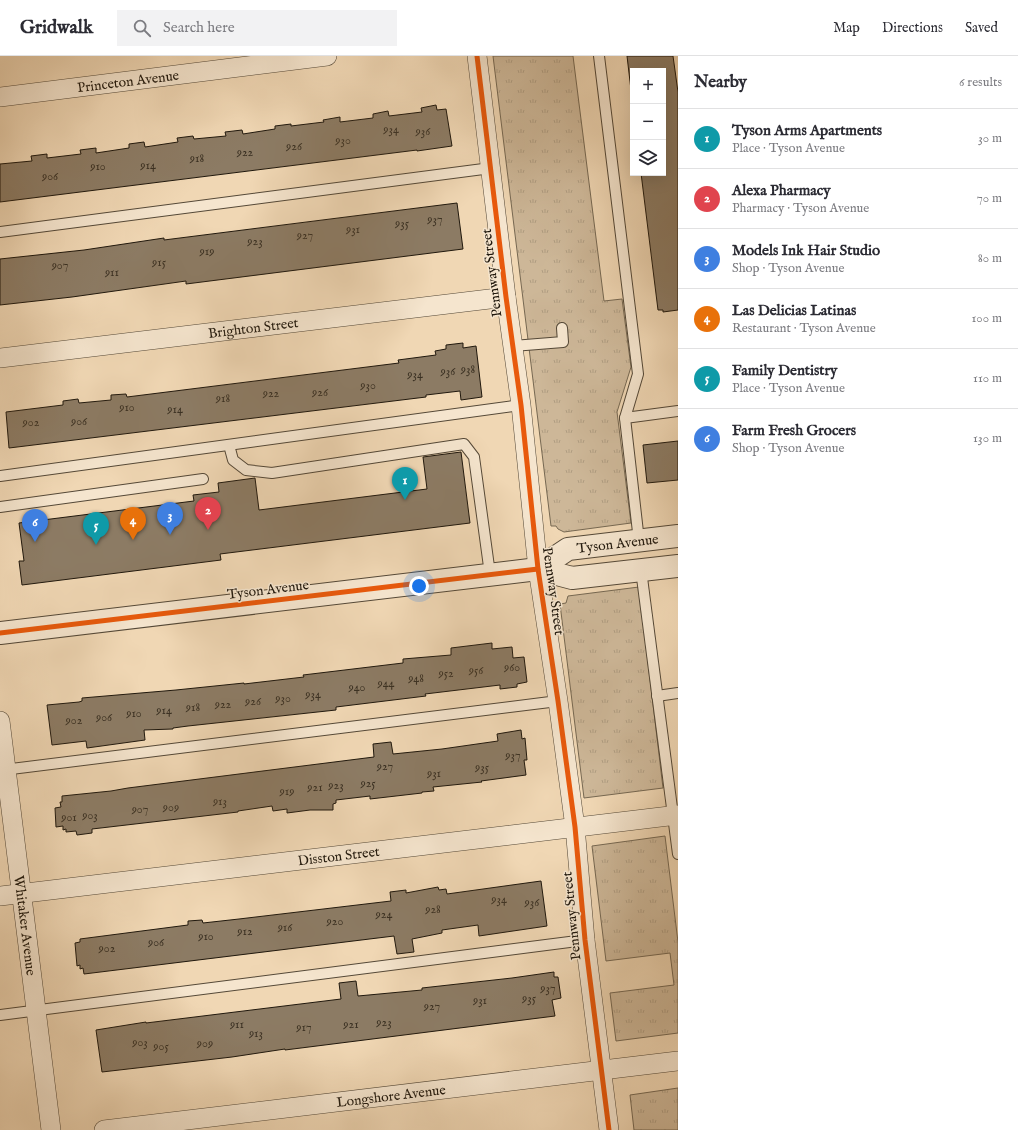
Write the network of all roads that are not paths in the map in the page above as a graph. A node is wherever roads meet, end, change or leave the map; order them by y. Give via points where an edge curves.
1 (327, 56) edge
2 (478, 56) edge
3 (599, 56) edge
4 (0, 97) edge
5 (491, 168) junction
6 (0, 232) edge
7 (506, 297) junction
8 (562, 328) dead end
9 (513, 346) junction
10 (0, 358) edge
11 (521, 405) junction
12 (678, 411) edge
13 (625, 418) junction
14 (229, 445) junction
15 (0, 476) edge
16 (203, 480) dead end
17 (0, 507) edge
18 (678, 536) edge
19 (639, 541) junction
20 (678, 566) edge
21 (538, 568) junction
22 (641, 570) junction
23 (490, 574) junction
24 (0, 633) edge
25 (678, 693) edge
26 (657, 696) junction
27 (558, 701) junction
28 (0, 721) edge
29 (3, 770) edge
30 (675, 815) edge
31 (575, 827) junction
32 (678, 854) edge
33 (21, 894) junction
34 (0, 896) edge
35 (585, 940) junction
36 (36, 1011) junction
37 (0, 1015) edge
38 (678, 1061) edge
39 (601, 1071) junction
40 (51, 1130) edge
41 (104, 1130) edge
42 (609, 1130) edge

1 - 4 street, Princeton Avenue
2 - 5 street, Pennway Street
3 - 13 lane via 638,374
5 - 6 lane
5 - 7 street, Pennway Street
7 - 9 street, Pennway Street
7 - 10 street, Brighton Street
8 - 9 lane via 563,342
9 - 11 street, Pennway Street
11 - 14 lane
11 - 21 street, Pennway Street
12 - 13 lane
13 - 19 lane
14 - 15 lane
14 - 23 lane via 233,460 246,470 272,473 464,444 474,457
16 - 17 lane
18 - 19 street, Tyson Avenue
19 - 21 street, Tyson Avenue via 568,549
20 - 22 street, Tyson Avenue
21 - 22 street, Tyson Avenue via 572,578
21 - 23 street, Tyson Avenue
21 - 27 street, Pennway Street
22 - 26 lane
23 - 24 street, Tyson Avenue
25 - 26 lane
26 - 30 lane
27 - 29 lane
27 - 31 street, Pennway Street
28 - 29 street, Whitaker Avenue
29 - 33 street, Whitaker Avenue
30 - 31 street, Disston Street
30 - 32 lane
31 - 33 street, Disston Street
31 - 35 street, Pennway Street
33 - 34 street, Disston Street
33 - 36 street, Whitaker Avenue
35 - 36 lane
35 - 39 street, Pennway Street
36 - 37 lane
36 - 40 street, Whitaker Avenue
38 - 39 street, Longshore Avenue
39 - 41 street, Longshore Avenue
39 - 42 street, Pennway Street

